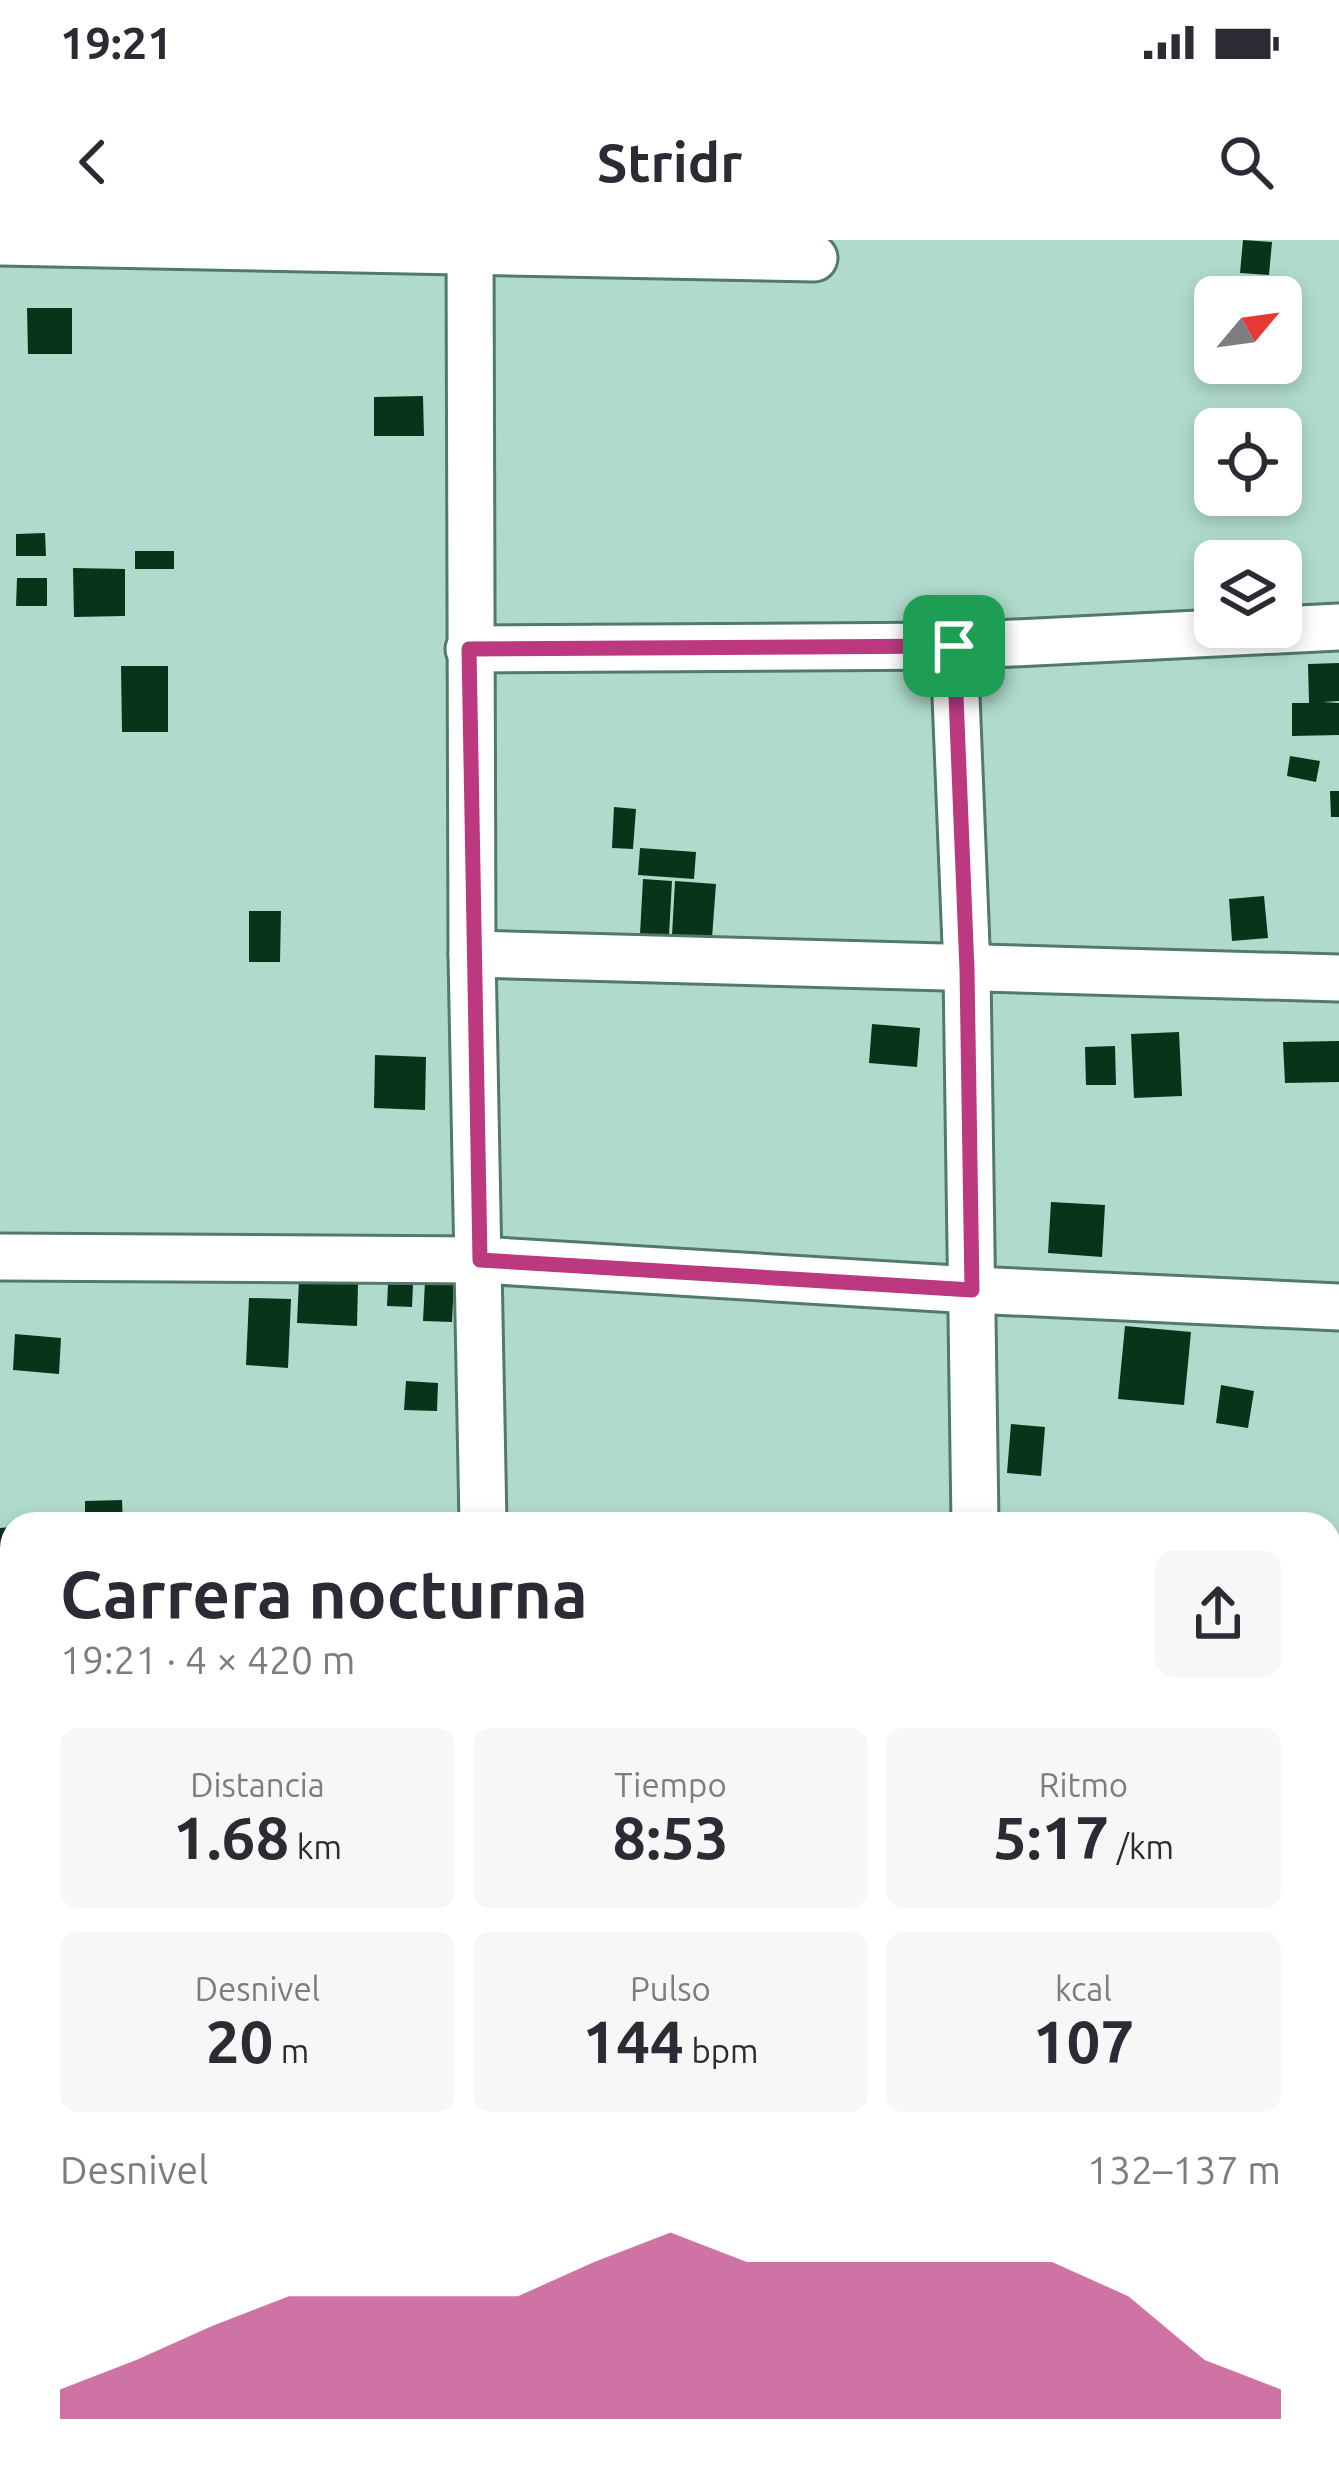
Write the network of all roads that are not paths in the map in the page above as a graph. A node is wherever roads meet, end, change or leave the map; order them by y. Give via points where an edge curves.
1 (0, 242) edge
2 (470, 247) edge
3 (814, 258) dead end
4 (1339, 627) edge
5 (954, 646) junction
6 (469, 649) junction
7 (472, 954) junction
8 (967, 970) junction
9 (1339, 978) edge
10 (0, 1257) edge
11 (480, 1260) junction
12 (972, 1290) junction
13 (1339, 1307) edge
14 (483, 1512) edge
15 (975, 1512) edge

1 - 2 street
2 - 3 street
2 - 6 street
4 - 5 street
5 - 6 street
5 - 8 street
6 - 7 street
7 - 8 street
7 - 11 street
8 - 9 street
8 - 12 street
10 - 11 street
11 - 12 street
11 - 14 street
12 - 13 street
12 - 15 street

